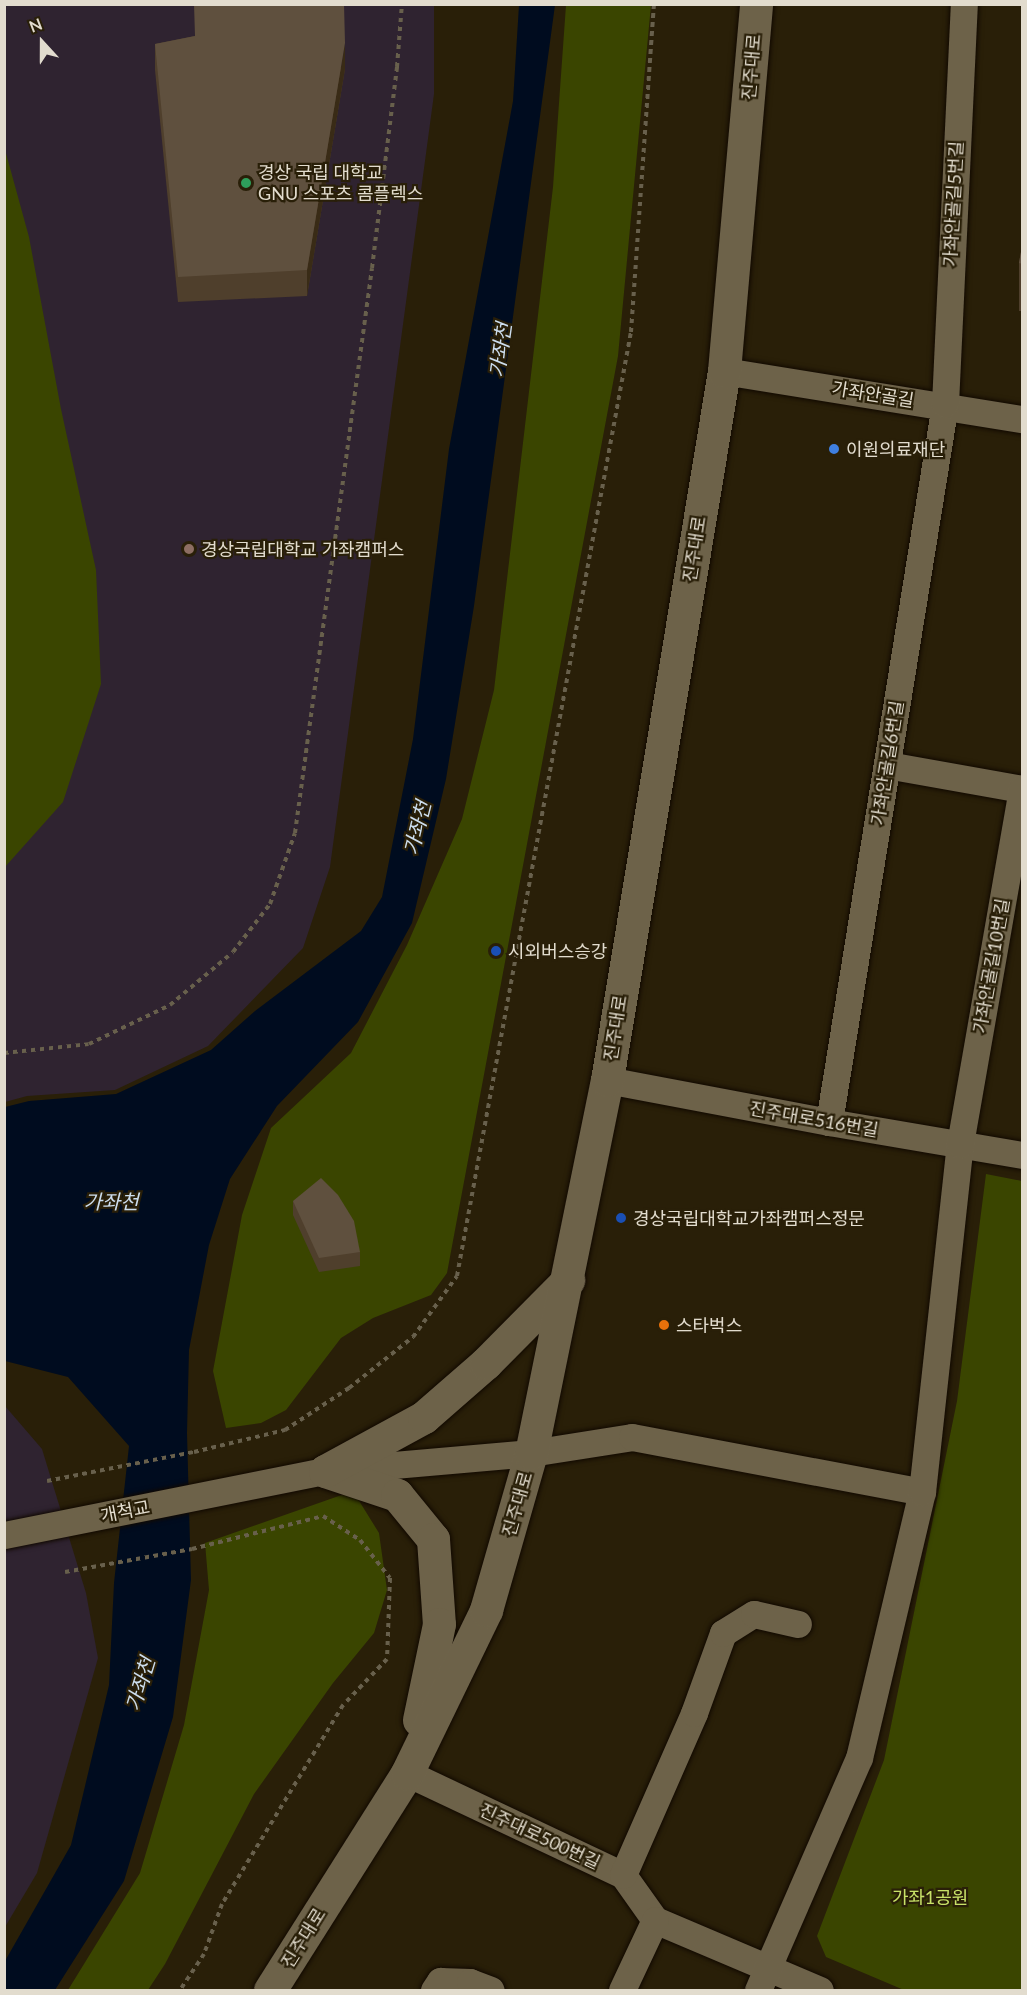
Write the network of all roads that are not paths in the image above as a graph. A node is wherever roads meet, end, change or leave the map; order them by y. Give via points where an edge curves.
1 (756, 4) edge
2 (964, 4) edge
3 (723, 371) junction
4 (945, 404) junction
5 (1023, 419) edge
6 (887, 765) junction
7 (1023, 788) edge
8 (607, 1080) junction
9 (829, 1122) junction
10 (960, 1144) junction
11 (1023, 1155) edge
12 (568, 1280) junction
13 (531, 1453) junction
14 (325, 1471) junction
15 (922, 1492) junction
16 (4, 1534) edge
17 (798, 1624) dead end
18 (407, 1773) junction
19 (623, 1875) junction
20 (655, 1920) junction
21 (764, 1980) edge
22 (270, 1990) edge
23 (434, 1990) edge
24 (491, 1990) edge
25 (622, 1990) edge
26 (820, 1990) edge

1 - 3 street, 진주대로
2 - 4 street, 가좌안골길5번길
3 - 4 street, 가좌안골길
3 - 8 street, 진주대로
4 - 5 street, 가좌안골길
4 - 6 street, 가좌안골길6번길
6 - 7 street
6 - 9 street, 가좌안골길6번길
7 - 10 street, 가좌안골길10번길
8 - 9 street, 진주대로516번길
8 - 12 street, 진주대로
9 - 10 street, 진주대로516번길
10 - 11 street, 진주대로516번길
10 - 15 street, 가좌안골길10번길
12 - 13 street, 진주대로
12 - 14 street via 486,1363 424,1417
13 - 14 street, 개척교
13 - 15 street, 개척교 via 632,1437
13 - 18 street, 진주대로 via 486,1610
14 - 16 street, 개척교
14 - 18 street via 397,1495 433,1539 439,1624
15 - 21 street, 가좌안골길10번길 via 859,1758
17 - 19 street via 754,1614 723,1633 694,1713
18 - 19 street, 진주대로500번길
18 - 22 street, 진주대로
19 - 20 street, 진주대로500번길
20 - 21 street
20 - 25 street
21 - 26 street
23 - 24 street via 440,1981 470,1982

